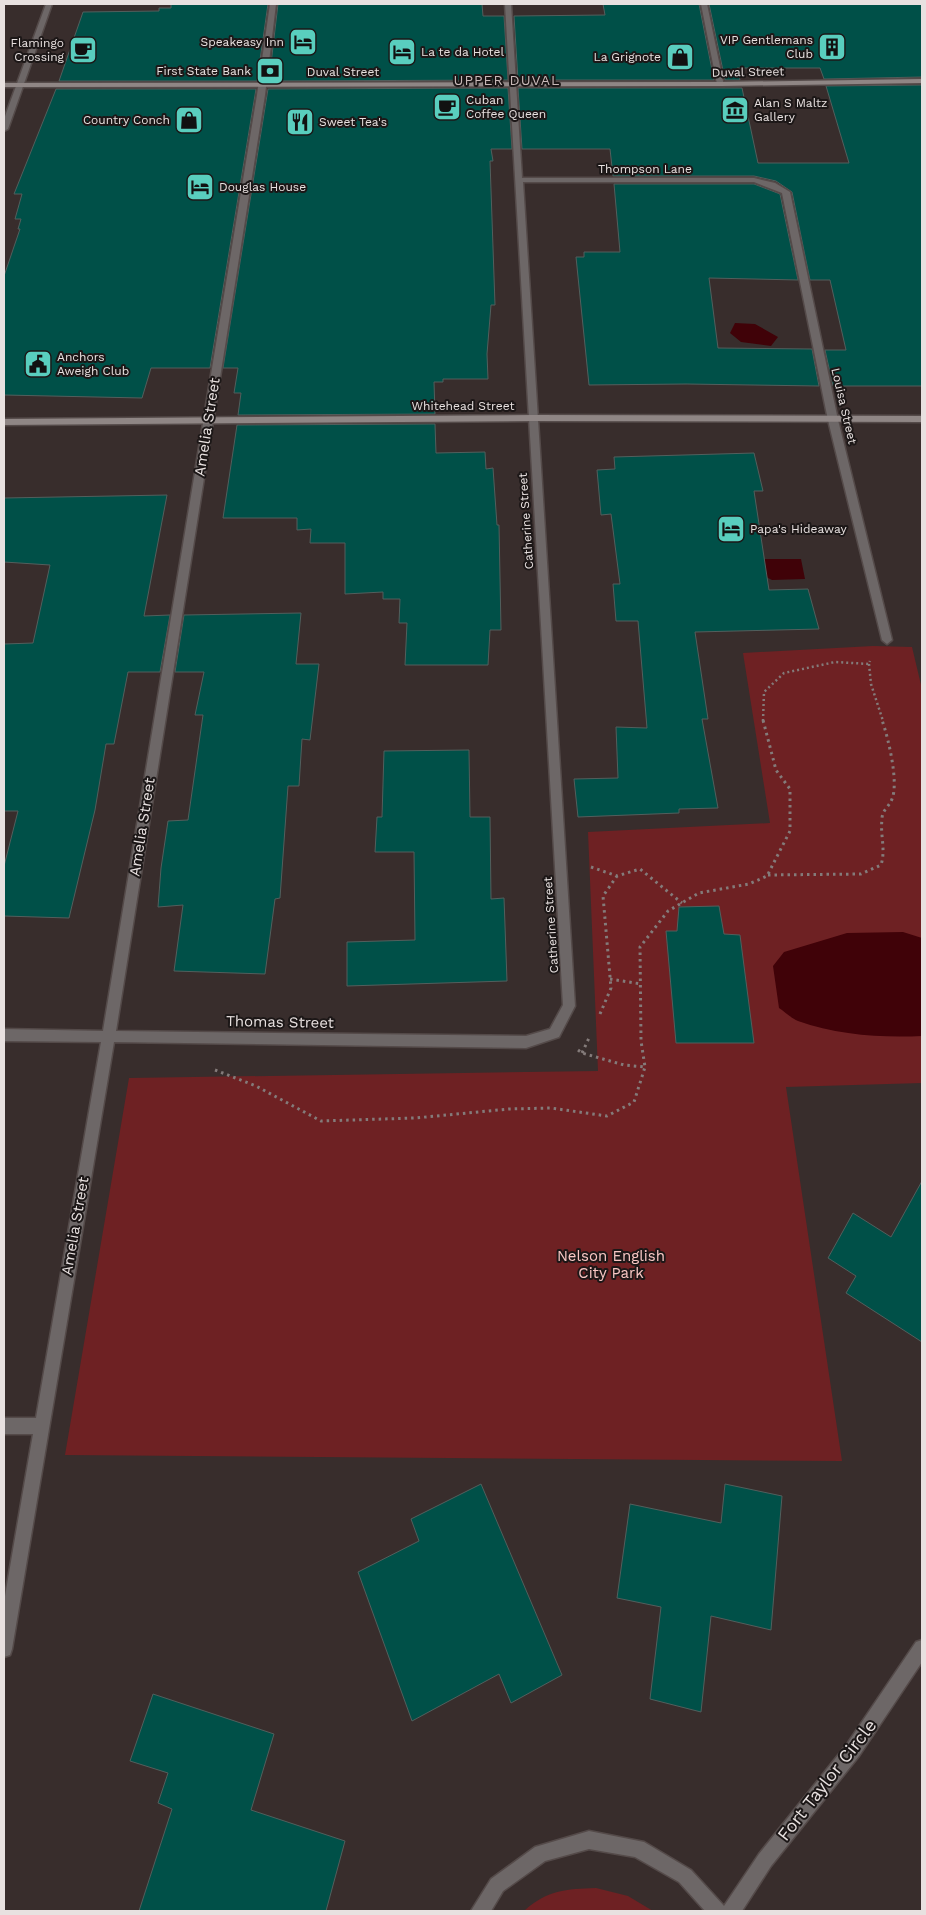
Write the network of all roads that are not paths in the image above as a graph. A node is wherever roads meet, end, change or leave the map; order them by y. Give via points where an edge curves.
1 (49, 4) edge
2 (273, 4) edge
3 (508, 4) edge
4 (704, 4) edge
5 (922, 81) edge
6 (512, 83) junction
7 (263, 84) junction
8 (721, 84) junction
9 (4, 85) edge
10 (19, 85) junction
11 (4, 129) edge
12 (518, 180) junction
13 (772, 185) joint
14 (532, 418) junction
15 (208, 419) junction
16 (922, 419) edge
17 (833, 420) junction
18 (4, 422) edge
19 (887, 640) dead end
20 (554, 1033) joint
21 (4, 1035) edge
22 (108, 1036) junction
23 (4, 1426) edge
24 (41, 1426) junction
25 (922, 1648) edge
26 (4, 1649) edge
27 (480, 1911) edge
28 (717, 1911) edge
29 (730, 1911) edge

1 - 10 street
2 - 7 street, Amelia Street
3 - 6 street, Catherine Street
4 - 8 street
5 - 8 street, Duval Street
6 - 7 street, Duval Street
6 - 8 street, Duval Street
6 - 12 street, Catherine Street
7 - 10 street, Duval Street
7 - 15 street, Amelia Street
9 - 10 street, Duval Street
10 - 11 street
12 - 13 street, Thompson Lane via 754,180
12 - 14 street, Catherine Street
13 - 17 street, Louisa Street via 786,192
14 - 15 street, Whitehead Street
14 - 17 street, Whitehead Street
14 - 20 street, Catherine Street via 569,1006
15 - 18 street, Whitehead Street
15 - 22 street, Amelia Street
16 - 17 street, Whitehead Street
17 - 19 street, Louisa Street
20 - 22 street, Thomas Street via 526,1042
21 - 22 street, Thomas Street
22 - 24 street, Amelia Street
23 - 24 street
24 - 26 street, Amelia Street
25 - 29 street, Fort Taylor Circle via 853,1750 765,1860
27 - 28 street via 498,1885 540,1853 589,1840 638,1848 685,1876

